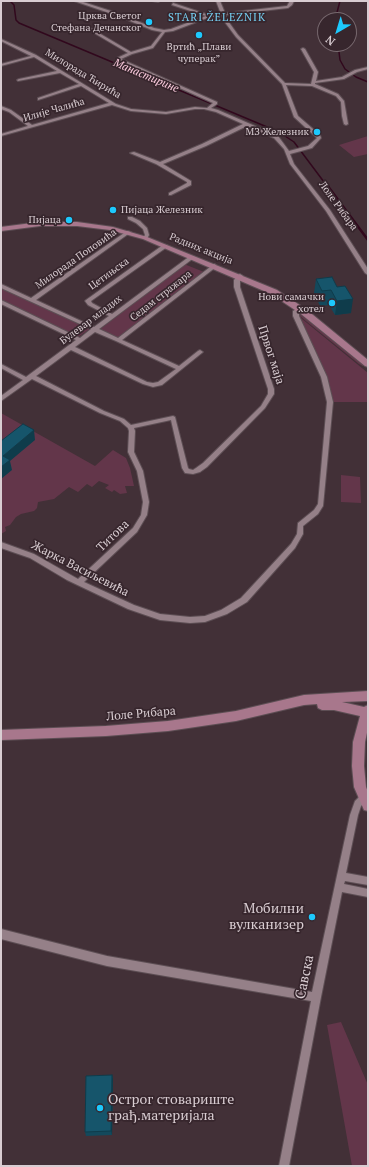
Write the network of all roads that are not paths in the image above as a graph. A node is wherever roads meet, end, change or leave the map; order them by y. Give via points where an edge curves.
1 (76, 1) edge
2 (154, 1) edge
3 (158, 1) edge
4 (218, 1) edge
5 (292, 1) edge
6 (173, 4) dead end
7 (224, 15) junction
8 (209, 16) junction
9 (86, 27) dead end
10 (164, 30) junction
11 (1, 40) edge
12 (303, 49) dead end
13 (131, 52) junction
14 (35, 56) junction
15 (1, 64) edge
16 (368, 68) edge
17 (60, 72) junction
18 (19, 80) dead end
19 (284, 84) junction
20 (314, 84) junction
21 (81, 85) junction
22 (39, 99) dead end
23 (112, 104) junction
24 (1, 107) edge
25 (210, 108) junction
26 (247, 124) junction
27 (346, 124) dead end
28 (30, 126) junction
29 (1, 134) edge
30 (132, 153) dead end
31 (288, 153) junction
32 (159, 164) junction
33 (171, 194) dead end
34 (130, 218) dead end
35 (1, 229) edge
36 (129, 232) junction
37 (146, 238) junction
38 (165, 246) junction
39 (192, 257) junction
40 (214, 266) junction
41 (368, 274) edge
42 (240, 276) junction
43 (1, 286) edge
44 (32, 300) junction
45 (1, 302) edge
46 (300, 309) junction
47 (113, 316) junction
48 (94, 329) junction
49 (80, 340) junction
50 (118, 340) junction
51 (70, 347) junction
52 (200, 352) dead end
53 (357, 356) junction
54 (368, 359) edge
55 (368, 364) edge
56 (1, 366) edge
57 (179, 368) junction
58 (30, 378) junction
59 (1, 399) edge
60 (130, 427) junction
61 (1, 545) edge
62 (79, 583) junction
63 (366, 698) edge
64 (282, 706) junction
65 (367, 712) edge
66 (1, 735) edge
67 (367, 798) edge
68 (342, 876) junction
69 (368, 881) edge
70 (340, 887) junction
71 (368, 893) edge
72 (1, 934) edge
73 (316, 997) junction
74 (284, 1166) edge

1 - 10 street via 119,14 153,29
2 - 3 street
4 - 7 street
5 - 7 street via 288,7
6 - 8 street
7 - 8 street
7 - 19 street via 237,36
8 - 10 street via 172,30
9 - 13 street
10 - 13 street via 152,47
11 - 14 street, Милорада Ћирића
12 - 20 street via 316,72
13 - 25 street via 118,59 216,103
14 - 15 street
14 - 17 street, Милорада Ћирића
16 - 20 street via 345,77
17 - 18 street
17 - 21 street, Милорада Ћирића
19 - 20 street
19 - 31 street via 296,118 318,136 315,142 304,150
20 - 27 street via 339,96 343,102
21 - 22 street
21 - 23 street, Милорада Ћирића
23 - 25 street, Милорада Ћирића via 131,110 162,113
23 - 28 street, Илије Чалића
24 - 28 street
25 - 26 street, Милорада Ћирића
26 - 31 street, Милорада Ћирића via 276,137
26 - 32 street
28 - 29 street, Илије Чалића
30 - 32 street
31 - 41 street, Лоле Рибара via 292,164 328,210
32 - 33 street via 190,182
34 - 37 street via 145,229
35 - 36 main road, Радних акција via 62,223 101,226
36 - 37 main road, Радних акција
36 - 44 street, Милорада Поповића
37 - 38 main road, Радних акција
38 - 39 main road, Радних акција
38 - 47 street, Цетињска via 88,301
39 - 40 main road, Радних акција
39 - 47 street, Булевар младих
40 - 42 main road, Радних акција
40 - 50 street, Седам стражара
42 - 46 main road, Радних акција via 274,292
42 - 60 street, Првог маја via 236,282 237,287 271,389 271,394 263,407 200,469 190,472 185,468 173,418
43 - 44 street
44 - 48 street
45 - 49 street
46 - 53 main road, Радних акција
46 - 62 street, Жарка Васиљевића via 296,316 324,377 330,402 321,504 316,512 300,525 300,534 293,546 244,600 219,614 198,620 176,620 148,614
47 - 48 street, Булевар младих
48 - 49 street, Булевар младих
48 - 50 street
49 - 51 street, Булевар младих
50 - 57 street
51 - 57 street via 149,385 160,384
51 - 58 street, Булевар младих
52 - 57 street
53 - 54 main road
53 - 55 main road, Радних акција
56 - 58 street
58 - 59 street, Булевар младих
58 - 60 street via 122,420
60 - 62 street, Титова via 133,435 131,452 140,471 146,502 144,515 135,530
61 - 62 street, Жарка Васиљевића via 32,556
63 - 64 main road, Лоле Рибара via 319,698
64 - 65 main road, Лоле Рибара via 334,705
64 - 66 main road, Лоле Рибара via 168,726
65 - 67 main road, Савска via 358,760 360,787
67 - 68 street, Савска via 358,804 354,815
68 - 69 street
68 - 70 street, Савска
70 - 71 street
70 - 73 street, Савска
72 - 73 street via 107,961
73 - 74 street, Савска

